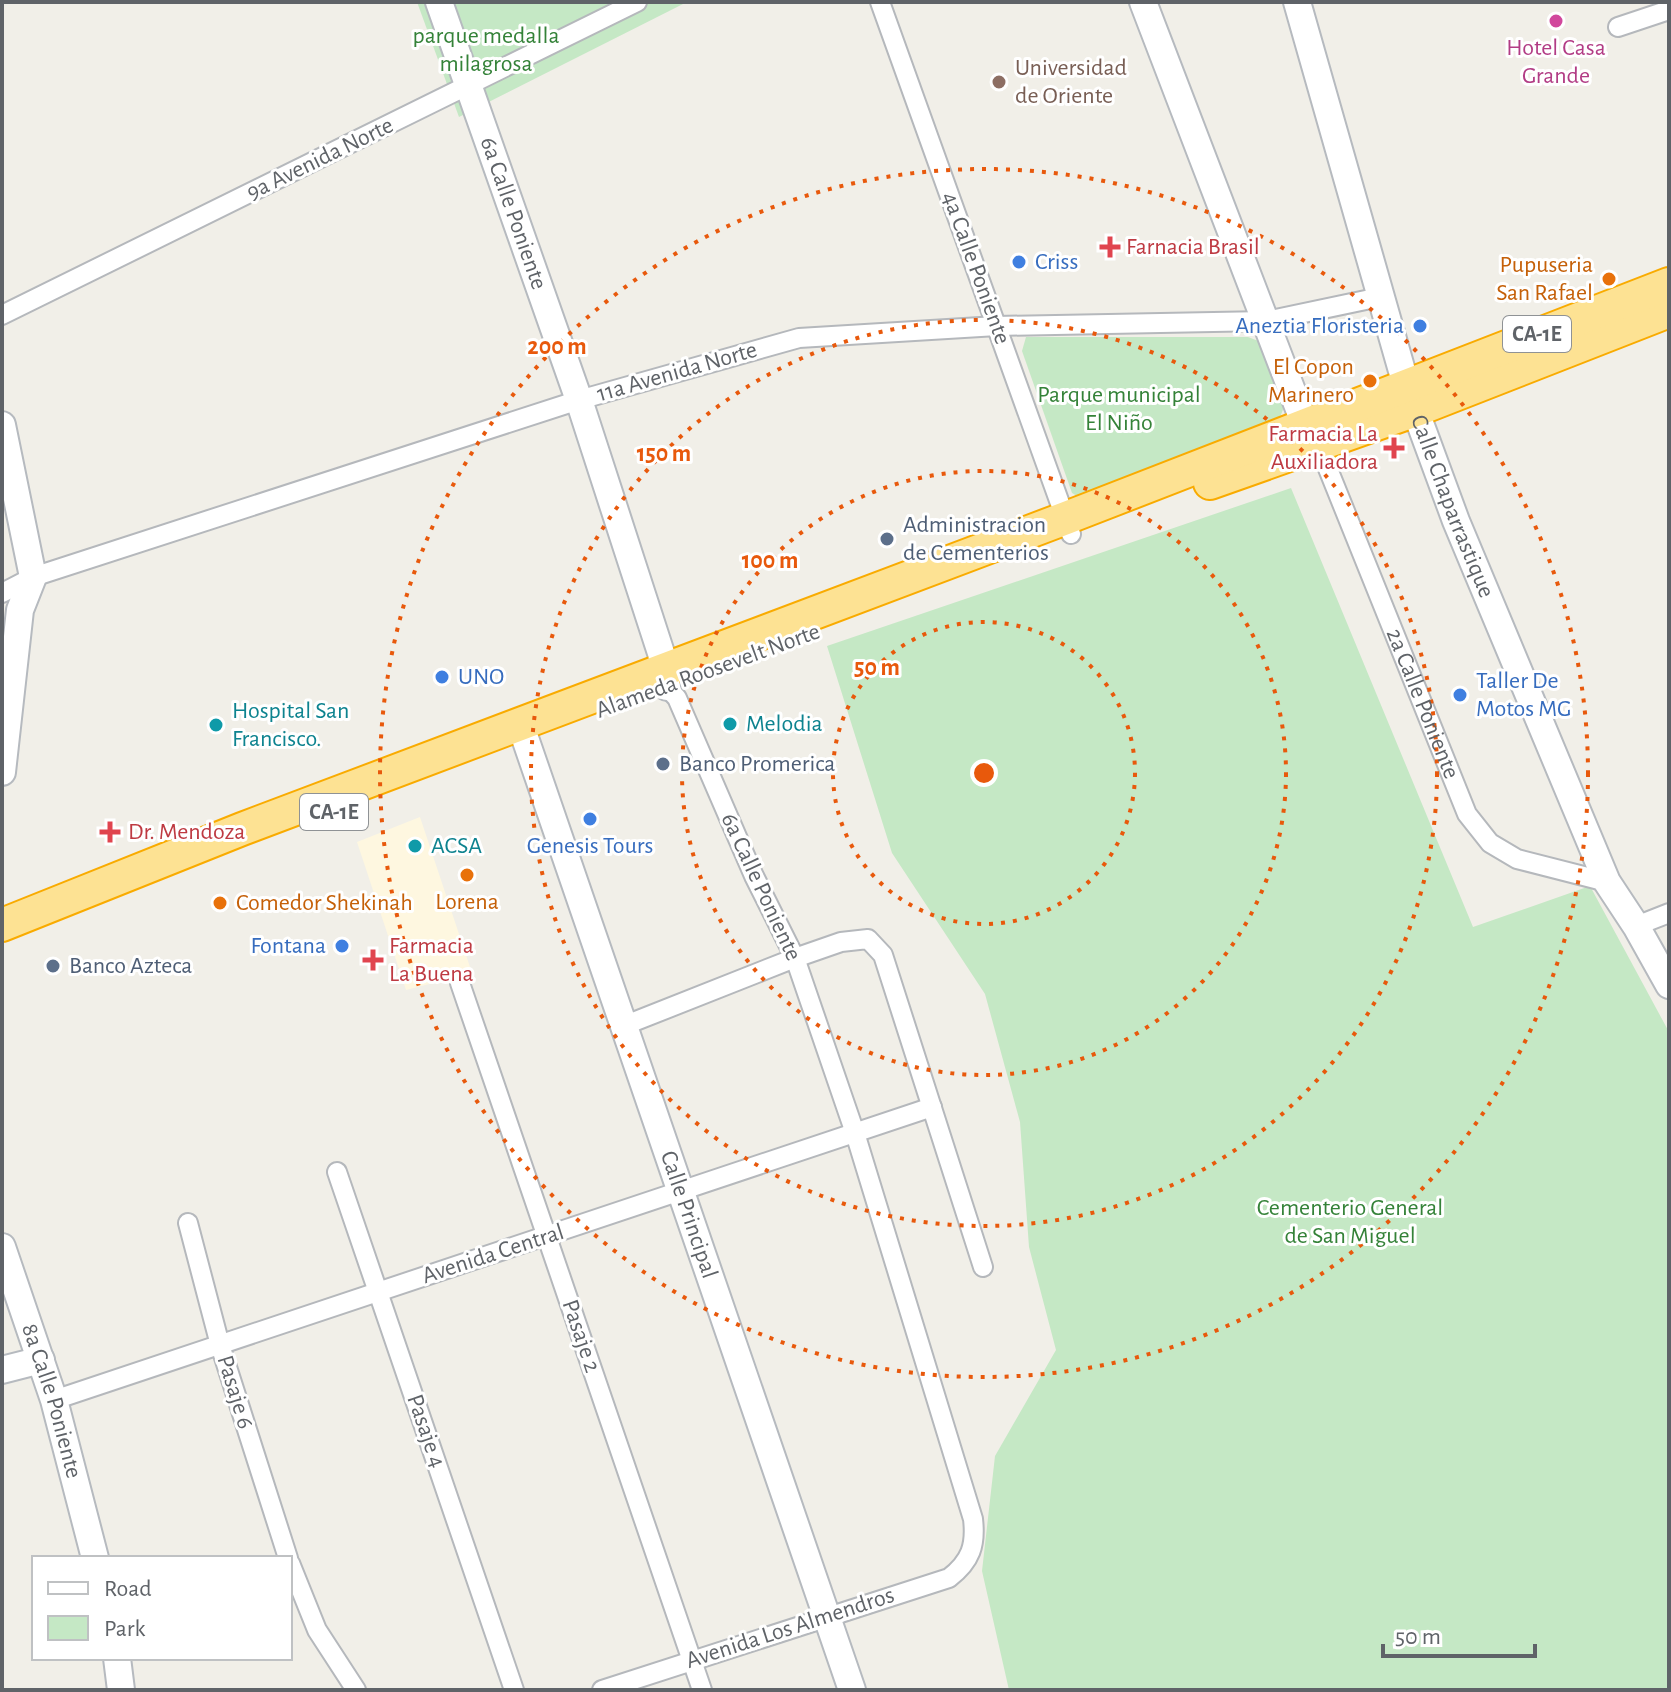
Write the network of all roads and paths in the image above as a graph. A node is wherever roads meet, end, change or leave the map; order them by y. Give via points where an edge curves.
1 (439, 2) edge
2 (637, 2) edge
3 (880, 2) edge
4 (1143, 2) edge
5 (1297, 2) edge
6 (1669, 10) edge
7 (1618, 27) dead end
8 (470, 86) junction
9 (1669, 284) edge
10 (1380, 297) junction
11 (1669, 311) edge
12 (2, 315) edge
13 (1266, 321) junction
14 (997, 326) junction
15 (1411, 398) junction
16 (579, 400) junction
17 (2, 425) edge
18 (1313, 437) junction
19 (1069, 526) junction
20 (33, 577) junction
21 (2, 593) edge
22 (666, 678) junction
23 (525, 738) junction
24 (2, 772) edge
25 (1607, 882) junction
26 (1669, 913) edge
27 (2, 925) edge
28 (1636, 926) junction
29 (2, 940) edge
30 (795, 958) junction
31 (460, 983) dead end
32 (1669, 985) edge
33 (623, 1026) junction
34 (932, 1107) junction
35 (855, 1133) junction
36 (337, 1172) dead end
37 (680, 1191) junction
38 (188, 1223) dead end
39 (546, 1236) junction
40 (2, 1247) edge
41 (983, 1267) dead end
42 (378, 1292) junction
43 (220, 1345) junction
44 (41, 1360) junction
45 (2, 1370) edge
46 (54, 1400) junction
47 (94, 1556) edge
48 (288, 1556) edge
49 (970, 1556) joint
50 (292, 1568) edge
51 (827, 1616) junction
52 (691, 1659) junction
53 (117, 1660) edge
54 (121, 1690) edge
55 (356, 1690) edge
56 (514, 1690) edge
57 (602, 1690) edge
58 (702, 1690) edge
59 (852, 1690) edge

1 - 8 street, 6a Calle Poniente
2 - 8 street, 9a Avenida Norte
3 - 14 street, 4a Calle Poniente
4 - 13 street, 2a Calle Poniente
5 - 10 street, Calle Chaparrastique
6 - 7 street
8 - 12 street, 9a Avenida Norte
8 - 16 street, 6a Calle Poniente
9 - 15 highway, CA-1E
10 - 13 street, 11a Avenida Norte
10 - 15 street, Calle Chaparrastique
11 - 15 highway, CA-1E
13 - 14 street, 11a Avenida Norte
13 - 18 street, 2a Calle Poniente
14 - 16 street, 11a Avenida Norte via 799,338
14 - 19 street, 4a Calle Poniente
15 - 18 highway, Alameda Roosevelt Norte / CA-1E
15 - 25 street, Calle Chaparrastique via 1456,521
16 - 20 street, 11a Avenida Norte
16 - 22 street, 6a Calle Poniente
17 - 20 street
18 - 19 highway, Alameda Roosevelt Norte / CA-1E
18 - 25 street, 2a Calle Poniente via 1467,814 1490,843 1517,859
19 - 22 highway, Alameda Roosevelt Norte / CA-1E
20 - 21 street, 11a Avenida Norte
20 - 24 street via 20,610
22 - 23 highway, Alameda Roosevelt Norte / CA-1E
22 - 27 highway, Alameda Roosevelt Norte / CA-1E via 227,834
22 - 30 street, 6a Calle Poniente
23 - 29 highway, Alameda Roosevelt Norte / CA-1E
23 - 33 street, Calle Principal
25 - 28 street, Calle Chaparrastique
26 - 28 street
28 - 32 street, Calle Chaparrastique
30 - 33 street
30 - 34 street via 855,939 876,945
30 - 35 street, 6a Calle Poniente
31 - 39 street, Pasaje 2
33 - 37 street, Calle Principal
34 - 35 street, Avenida Central
34 - 41 street
35 - 37 street, Avenida Central
35 - 49 street, 6a Calle Poniente via 973,1519
36 - 42 street, Pasaje 4
37 - 39 street, Avenida Central
37 - 51 street, Calle Principal
38 - 43 street, Pasaje 6
39 - 42 street, Avenida Central
39 - 52 street, Pasaje 2
40 - 44 street, 8a Calle Poniente
42 - 43 street, Avenida Central
42 - 56 street, Pasaje 4
43 - 46 street, Avenida Central
43 - 48 street, Pasaje 6
44 - 45 street
44 - 46 street, 8a Calle Poniente
46 - 47 street, 8a Calle Poniente
49 - 51 street, Avenida Los Almendros via 949,1578
50 - 55 street, Pasaje 6 via 317,1630
51 - 52 street, Avenida Los Almendros
51 - 59 street, Calle Principal
52 - 57 street, Avenida Los Almendros
52 - 58 street, Pasaje 2
53 - 54 street

